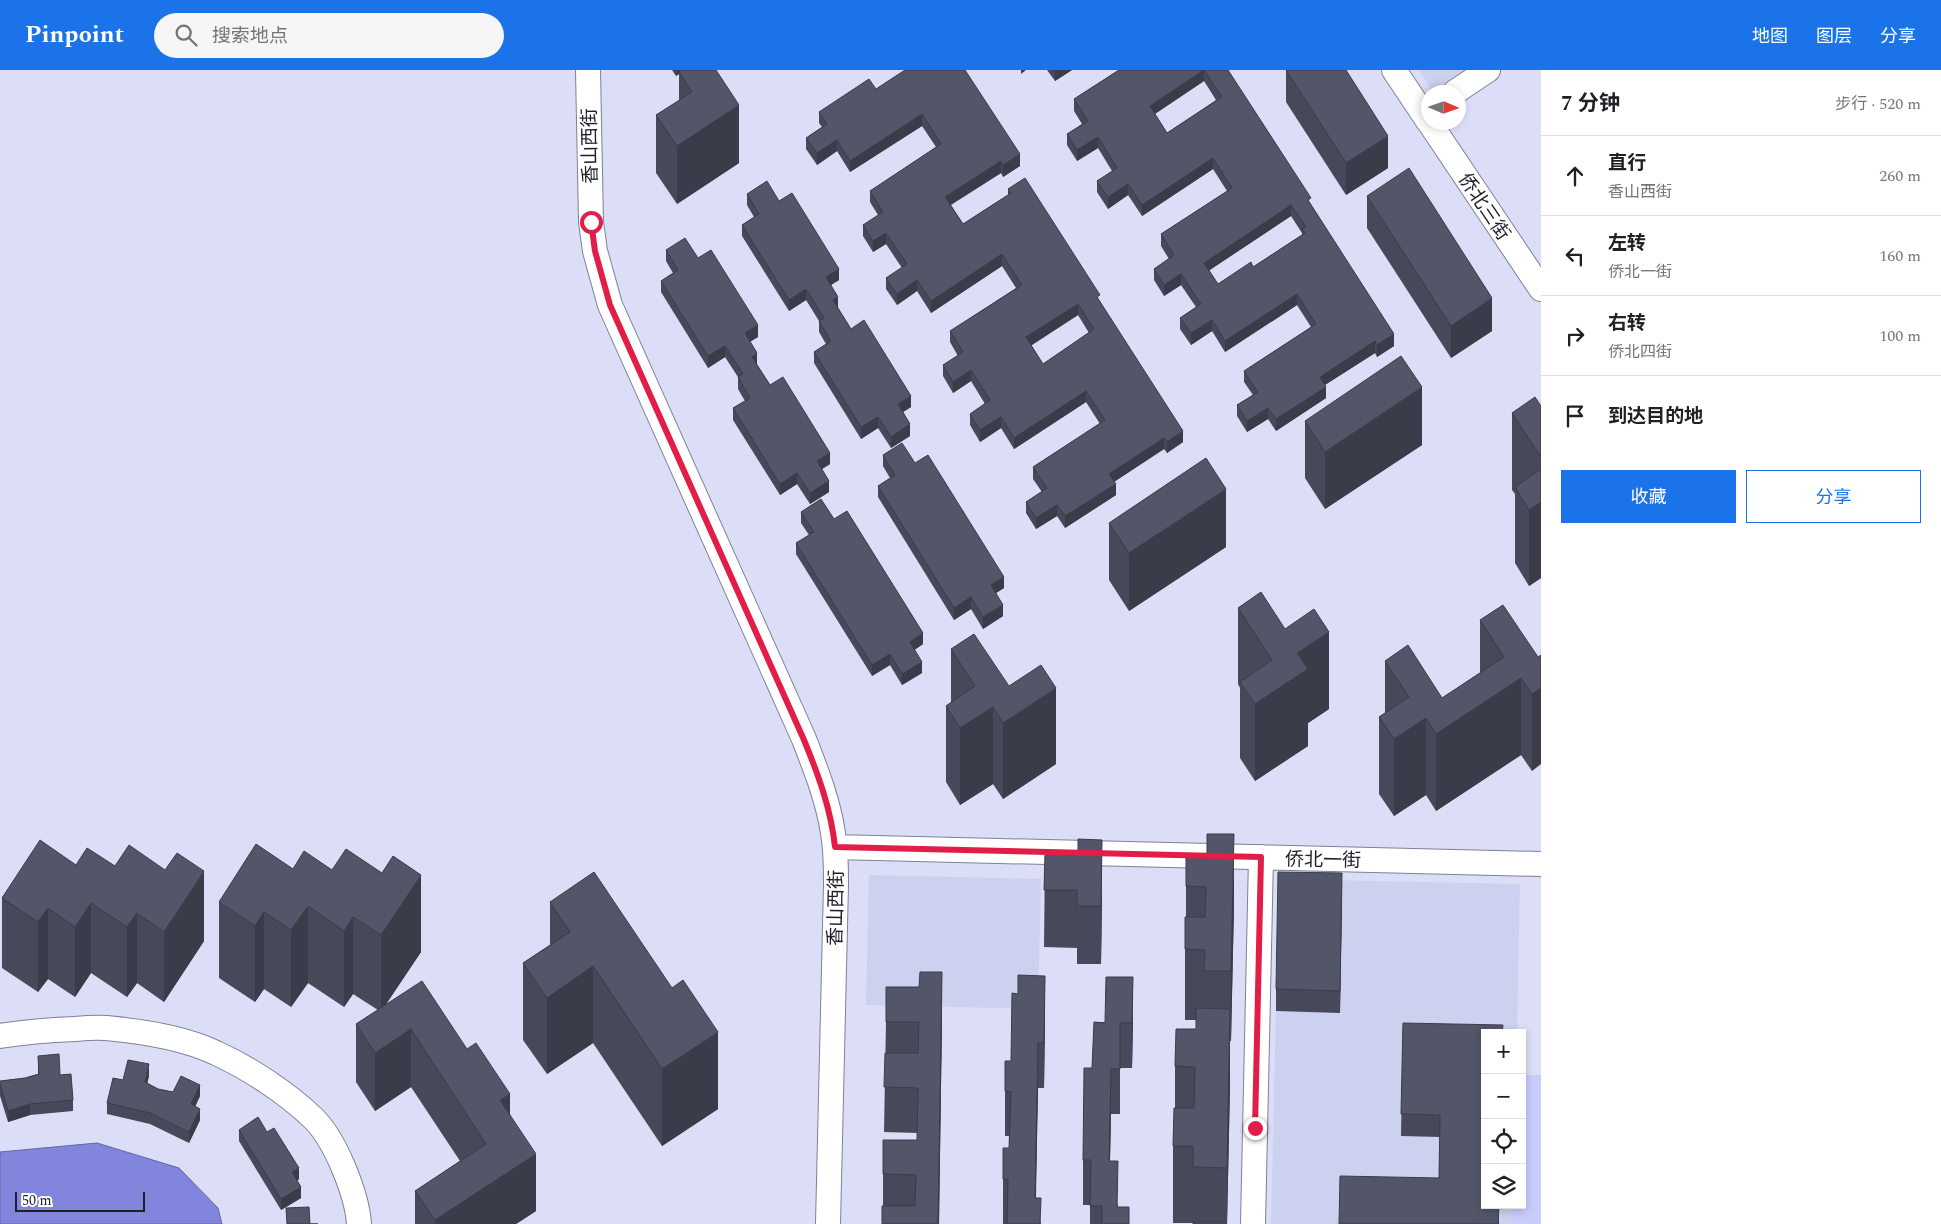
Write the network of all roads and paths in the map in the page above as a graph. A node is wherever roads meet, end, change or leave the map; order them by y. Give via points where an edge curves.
1 (588, 70) edge
2 (1394, 70) edge
3 (1488, 70) edge
4 (1466, 85) edge
5 (1421, 108) edge
6 (1436, 130) edge
7 (1541, 289) edge
8 (835, 847) junction
9 (1261, 857) junction
10 (1541, 864) edge
11 (0, 1036) edge
12 (359, 1224) edge
13 (828, 1224) edge
14 (1253, 1224) edge

1 - 8 street, 香山西街 via 591,222 604,287 621,332 804,740 824,795
2 - 5 street, 侨北三街
3 - 4 street
6 - 7 street, 侨北三街
8 - 9 street, 侨北一街
8 - 13 street, 香山西街
9 - 10 street, 侨北一街
9 - 14 street
11 - 12 street via 38,1030 104,1028 161,1036 215,1052 263,1078 314,1119 335,1149 349,1182

